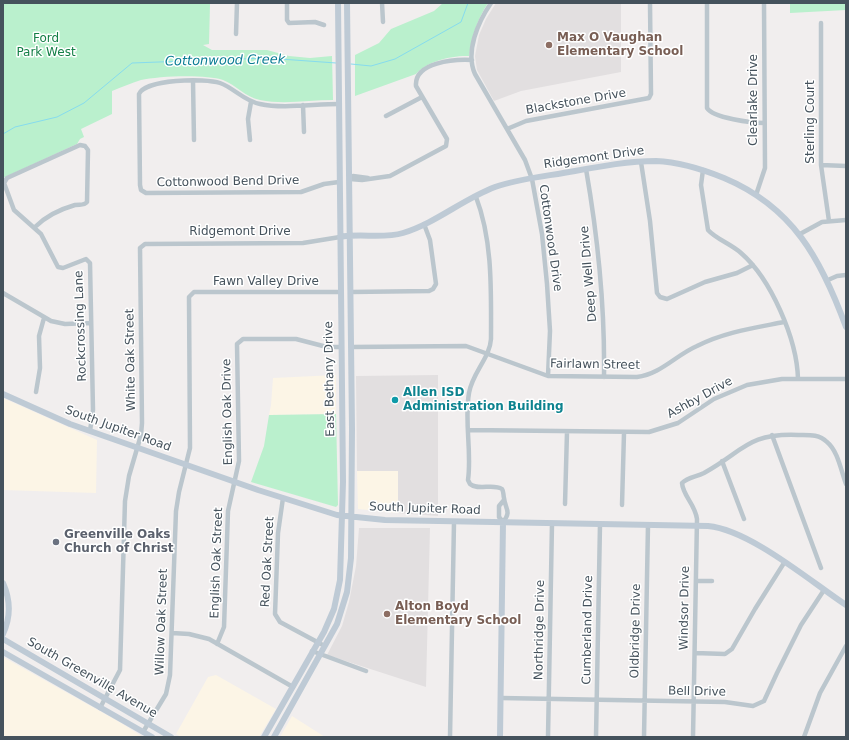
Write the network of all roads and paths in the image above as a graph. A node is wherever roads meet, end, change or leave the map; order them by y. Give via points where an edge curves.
1 (237, 3) edge
2 (287, 3) edge
3 (338, 3) edge
4 (347, 3) edge
5 (382, 3) edge
6 (491, 3) edge
7 (650, 3) edge
8 (707, 3) edge
9 (764, 3) edge
10 (383, 22) dead end
11 (821, 23) dead end
12 (324, 25) dead end
13 (236, 34) dead end
14 (472, 60) junction
15 (193, 81) junction
16 (422, 97) junction
17 (251, 102) junction
18 (339, 104) junction
19 (303, 105) junction
20 (386, 116) dead end
21 (764, 123) junction
22 (507, 129) junction
23 (304, 132) dead end
24 (194, 140) dead end
25 (250, 140) dead end
26 (640, 162) junction
27 (821, 165) junction
28 (846, 166) edge
29 (586, 169) junction
30 (703, 170) junction
31 (350, 179) junction
32 (532, 179) junction
33 (339, 182) junction
34 (756, 195) junction
35 (476, 197) junction
36 (846, 220) edge
37 (829, 221) junction
38 (424, 224) junction
39 (35, 227) junction
40 (800, 234) junction
41 (350, 235) junction
42 (340, 237) junction
43 (141, 246) joint
44 (753, 265) junction
45 (846, 275) edge
46 (828, 280) junction
47 (340, 292) junction
48 (351, 292) junction
49 (3, 293) edge
50 (191, 294) joint
51 (44, 318) junction
52 (784, 322) junction
53 (91, 323) junction
54 (846, 327) edge
55 (341, 347) junction
56 (351, 347) junction
57 (487, 352) junction
58 (548, 376) junction
59 (604, 377) junction
60 (798, 379) junction
61 (846, 379) edge
62 (36, 392) dead end
63 (3, 394) edge
64 (342, 429) junction
65 (352, 429) junction
66 (468, 430) junction
67 (90, 431) junction
68 (567, 432) junction
69 (624, 433) junction
70 (772, 436) junction
71 (137, 448) junction
72 (722, 461) junction
73 (186, 464) junction
74 (235, 482) junction
75 (846, 484) edge
76 (283, 498) junction
77 (504, 500) junction
78 (565, 504) dead end
79 (622, 505) dead end
80 (343, 516) junction
81 (352, 517) junction
82 (744, 519) dead end
83 (454, 522) junction
84 (503, 522) junction
85 (552, 523) junction
86 (600, 524) junction
87 (648, 525) junction
88 (697, 526) junction
89 (784, 562) junction
90 (821, 568) dead end
91 (696, 581) junction
92 (712, 581) dead end
93 (3, 583) edge
94 (824, 590) junction
95 (846, 605) edge
96 (334, 609) junction
97 (342, 612) junction
98 (172, 633) junction
99 (3, 634) edge
100 (3, 639) edge
101 (318, 642) junction
102 (217, 644) junction
103 (326, 646) junction
104 (846, 646) edge
105 (312, 651) junction
106 (3, 652) edge
107 (694, 653) junction
108 (321, 654) junction
109 (366, 671) dead end
110 (293, 687) junction
111 (300, 691) junction
112 (105, 698) junction
113 (501, 698) junction
114 (549, 698) junction
115 (596, 699) junction
116 (645, 700) junction
117 (694, 702) junction
118 (100, 708) junction
119 (149, 724) junction
120 (143, 732) junction
121 (266, 734) edge
122 (274, 736) edge
123 (152, 737) edge
124 (171, 737) edge
125 (450, 737) edge
126 (500, 737) edge
127 (548, 737) edge
128 (596, 737) edge
129 (644, 737) edge
130 (693, 737) edge
131 (804, 737) edge

1 - 13 street
2 - 12 street via 289,23 315,22
3 - 18 main road, East Bethany Drive
4 - 31 main road, East Bethany Drive
5 - 10 street
6 - 14 street, Cottonwood Drive via 475,37
7 - 22 street, Blackstone Drive via 649,98 526,121
8 - 21 street via 707,108 712,113 747,122
9 - 21 street, Clearlake Drive
11 - 27 street, Sterling Court
14 - 16 street via 447,61 421,72 416,82
14 - 22 street, Cottonwood Drive via 475,74
15 - 17 street via 220,83
15 - 24 street
15 - 33 street, Cottonwood Bend Drive via 165,82 139,92 142,190 148,193 301,192
16 - 20 street
16 - 31 street via 447,139 445,148 390,176 353,176
17 - 19 street via 272,106
17 - 25 street via 248,119
18 - 19 street
18 - 33 main road, East Bethany Drive
19 - 23 street
21 - 34 street, Clearlake Drive via 765,168
22 - 32 street, Cottonwood Drive via 525,160
26 - 29 main road, Ridgemont Drive
26 - 30 main road, Ridgemont Drive via 676,163
26 - 44 street via 659,296 667,298
27 - 28 street
27 - 37 street, Sterling Court
29 - 32 main road, Ridgemont Drive
29 - 59 street, Deep Well Drive via 603,293
30 - 34 main road, Ridgemont Drive via 735,182
30 - 44 street via 701,185 708,230 742,253
31 - 33 main road
31 - 41 main road, East Bethany Drive
32 - 35 main road, Ridgemont Drive via 496,187
32 - 58 street, Cottonwood Drive via 547,284 550,332
33 - 42 main road, East Bethany Drive
34 - 40 main road, Ridgemont Drive via 782,215
35 - 38 main road, Ridgemont Drive
35 - 57 street via 482,214 490,268 491,338
36 - 37 street
37 - 40 street via 816,224
38 - 41 main road, Ridgemont Drive via 391,235
38 - 48 street via 430,240 435,272 434,289
39 - 39 street, Rockcrossing Lane via 14,210 5,181 80,145 85,146 88,150 86,204 74,206 43,219
39 - 53 street, Rockcrossing Lane via 58,267 63,268 83,259 88,260
40 - 46 main road, Ridgemont Drive
41 - 42 main road, Ridgemont Drive
41 - 48 main road, East Bethany Drive
42 - 43 street, Ridgemont Drive via 303,243
42 - 47 main road, East Bethany Drive
43 - 71 street, White Oak Street via 139,250 142,423
44 - 52 street via 771,291
45 - 46 street
46 - 54 main road, Ridgemont Drive
47 - 48 main road
47 - 50 street, Fawn Valley Drive
47 - 55 main road, East Bethany Drive
48 - 56 main road, East Bethany Drive
49 - 51 street
50 - 73 street, Willow Oak Street via 188,299 190,448
51 - 53 street via 57,323
51 - 62 street via 39,336 40,368
52 - 59 street, Fairlawn Street via 720,336 689,350 648,376
52 - 60 street via 797,357
53 - 67 street, Rockcrossing Lane via 93,410
55 - 56 main road
55 - 64 main road, East Bethany Drive
55 - 74 street, English Oak Drive via 327,347 296,339 246,339 238,342 236,346 239,461
56 - 57 street, Fairlawn Street via 466,346
56 - 65 main road, East Bethany Drive
57 - 58 street, Fairlawn Street
57 - 66 street via 470,387
58 - 59 street, Fairlawn Street
60 - 61 street, Ashby Drive
60 - 69 street, Ashby Drive via 747,385 714,399 672,426 649,432
63 - 67 main road, South Jupiter Road
64 - 65 main road
64 - 80 main road, East Bethany Drive
65 - 81 main road, East Bethany Drive
66 - 68 street, Ashby Drive
66 - 77 street via 470,484 474,487 500,487 504,491
67 - 71 main road, South Jupiter Road
68 - 69 street, Ashby Drive
68 - 78 street
69 - 79 street
70 - 72 street via 754,439
70 - 75 street via 814,435 823,438 832,448
70 - 90 street
71 - 73 main road, South Jupiter Road
71 - 112 street, White Oak Street via 129,476 124,512 120,670
72 - 82 street
72 - 88 street, Windsor Drive via 703,474 686,479 682,483 683,490 694,506
73 - 74 main road, South Jupiter Road
73 - 98 street, Willow Oak Street via 176,511
74 - 76 main road, South Jupiter Road
74 - 102 street, English Oak Street via 227,520 224,628
76 - 80 main road, South Jupiter Road
76 - 101 street, Red Oak Street via 278,533 275,614 280,622
77 - 84 street via 508,506 507,517
77 - 84 street via 499,506 499,517
80 - 81 main road, South Jupiter Road
80 - 96 main road, East Bethany Drive via 340,580
81 - 83 main road, South Jupiter Road
81 - 97 main road, East Bethany Drive via 350,575
83 - 84 main road, South Jupiter Road
83 - 125 street
84 - 85 main road, South Jupiter Road
84 - 113 main road
85 - 86 main road, South Jupiter Road
85 - 114 street, Northridge Drive
86 - 87 main road, South Jupiter Road
86 - 115 street, Cumberland Drive
87 - 88 main road, South Jupiter Road
87 - 116 street, Oldbridge Drive
88 - 89 main road, South Jupiter Road via 732,531
88 - 91 street, Windsor Drive
89 - 94 main road, South Jupiter Road
89 - 107 street via 732,649 725,654
91 - 92 street
91 - 107 street, Windsor Drive
93 - 99 main road via 9,598 10,610
94 - 95 main road, South Jupiter Road
94 - 117 street, Bell Drive via 801,625 767,698 761,704 753,706
96 - 97 main road
96 - 101 main road, East Bethany Drive
97 - 103 main road, East Bethany Drive
98 - 102 street via 203,637
98 - 119 street, Willow Oak Street via 168,686
100 - 112 main road, South Greenville Avenue
101 - 103 street, Red Oak Street
101 - 105 main road, East Bethany Drive
102 - 110 street
103 - 108 main road, East Bethany Drive
104 - 131 street via 820,693
105 - 108 street
105 - 110 main road, East Bethany Drive
106 - 118 main road, South Greenville Avenue
107 - 117 street, Windsor Drive
108 - 109 street
108 - 111 main road, East Bethany Drive
110 - 111 main road
110 - 121 main road, East Bethany Drive
111 - 122 main road, East Bethany Drive
112 - 118 street, White Oak Street
112 - 119 main road, South Greenville Avenue
113 - 114 street, Bell Drive
113 - 126 main road
114 - 115 street, Bell Drive
114 - 127 street, Northridge Drive
115 - 116 street, Bell Drive
115 - 128 street, Cumberland Drive
116 - 117 street, Bell Drive
116 - 129 street, Oldbridge Drive
117 - 130 street, Windsor Drive
118 - 120 main road, South Greenville Avenue
119 - 120 street, Willow Oak Street
119 - 124 main road, South Greenville Avenue
120 - 123 main road, South Greenville Avenue
121 - 122 main road

